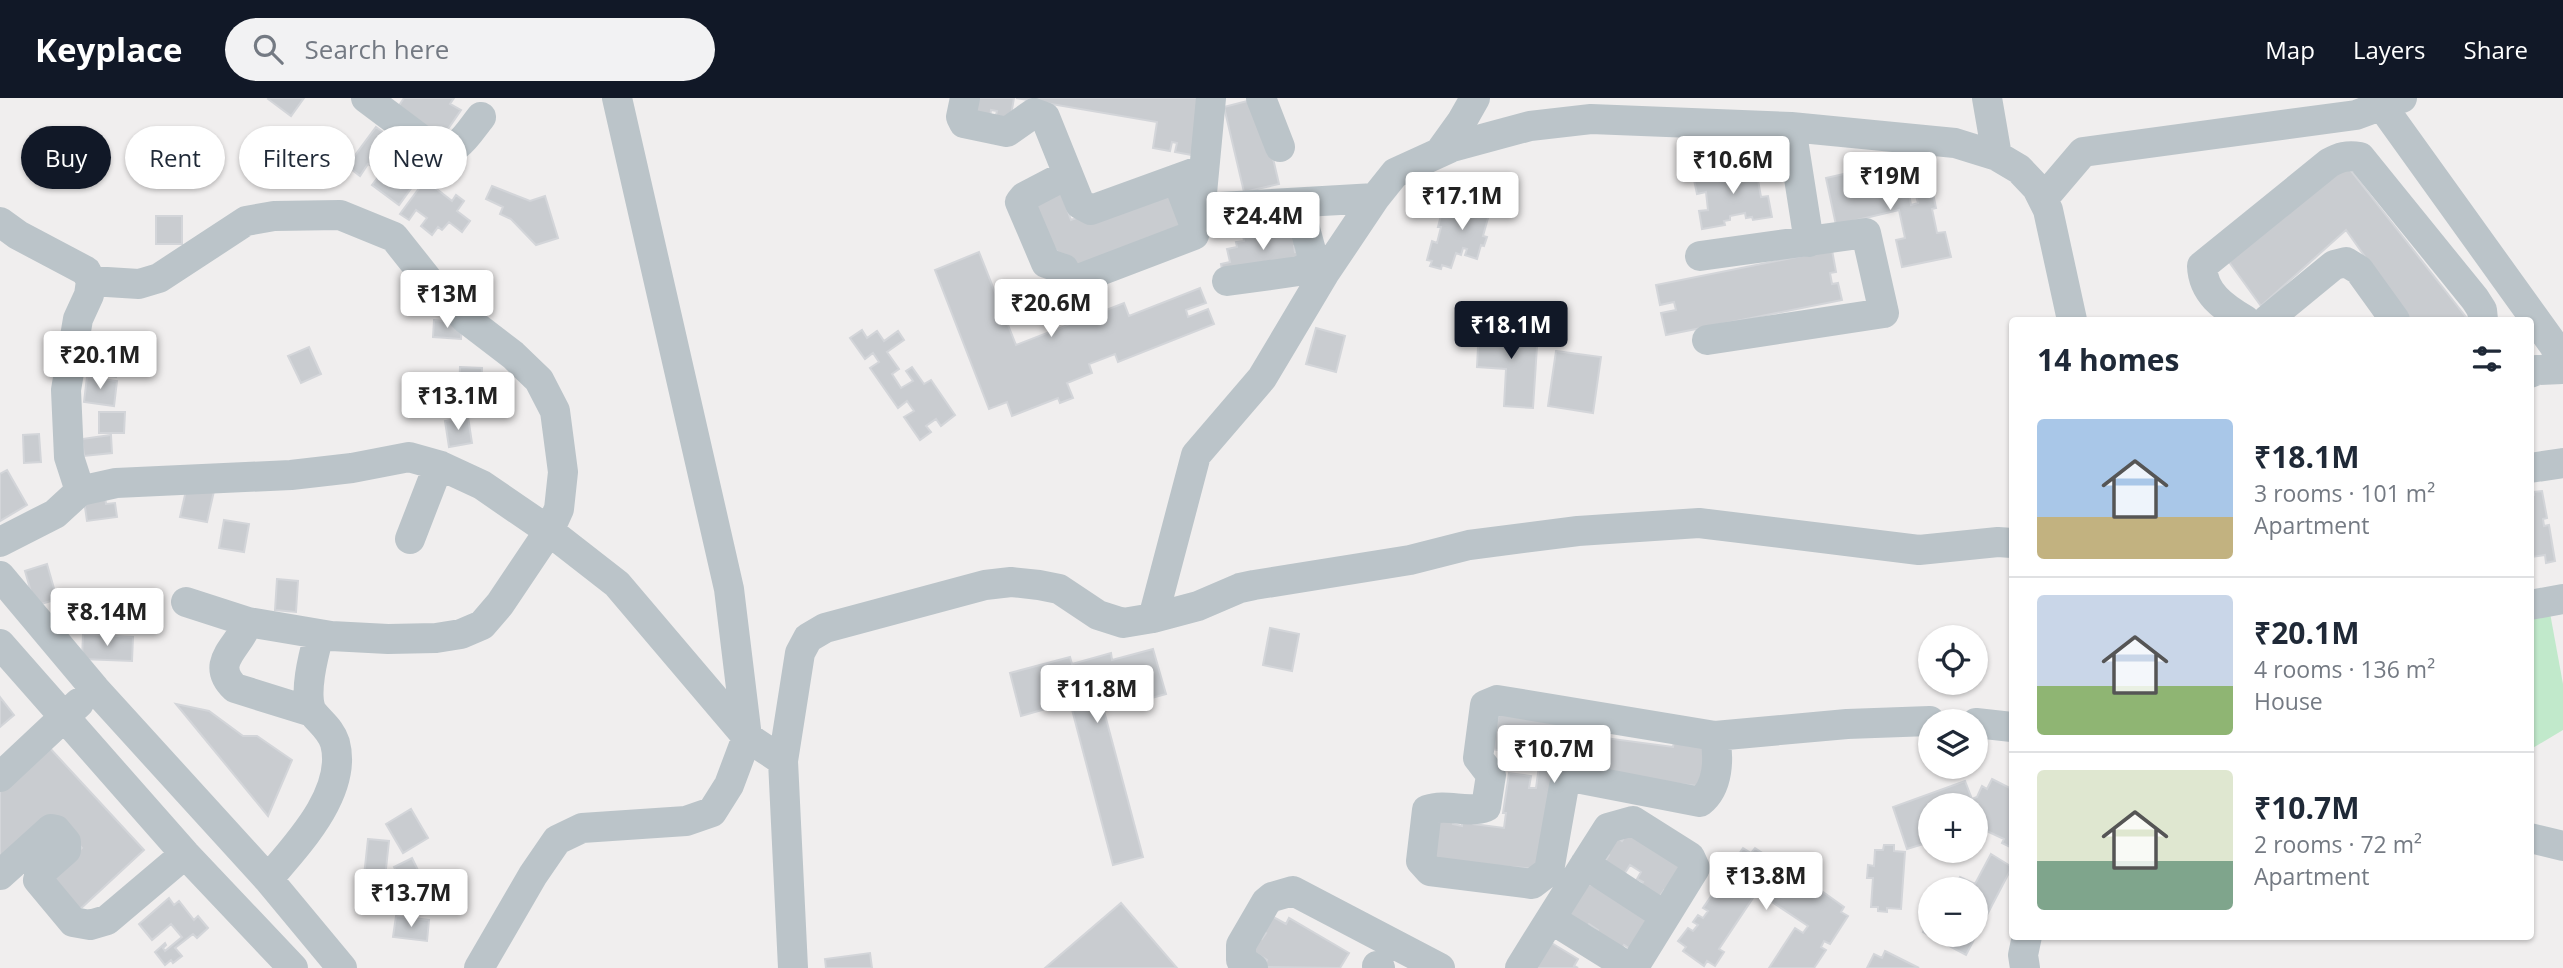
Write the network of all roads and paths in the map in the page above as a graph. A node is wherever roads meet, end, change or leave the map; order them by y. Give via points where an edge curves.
1 (366, 98) edge
2 (617, 98) edge
3 (965, 98) edge
4 (1261, 98) edge
5 (1475, 98) edge
6 (1987, 98) edge
7 (1221, 99) edge
8 (2392, 102) edge
9 (481, 117) dead end
10 (1791, 127) junction
11 (1280, 147) dead end
12 (1439, 153) junction
13 (1997, 156) junction
14 (1068, 174) junction
15 (1191, 174) junction
16 (1375, 198) junction
17 (2043, 199) junction
18 (0, 222) edge
19 (1304, 225) dead end
20 (1809, 242) junction
21 (1700, 256) dead end
22 (1318, 266) junction
23 (91, 281) junction
24 (1227, 281) dead end
25 (2071, 317) edge
26 (2241, 317) edge
27 (2271, 317) edge
28 (2393, 317) edge
29 (2483, 317) edge
30 (1707, 340) dead end
31 (2563, 358) edge
32 (2563, 369) edge
33 (2534, 371) edge
34 (2563, 463) edge
35 (436, 465) junction
36 (2534, 467) edge
37 (80, 491) junction
38 (549, 531) junction
39 (410, 540) dead end
40 (0, 542) edge
41 (2009, 543) edge
42 (0, 576) edge
43 (2563, 599) edge
44 (186, 602) dead end
45 (2534, 604) edge
46 (1153, 618) junction
47 (248, 622) junction
48 (319, 635) junction
49 (0, 644) edge
50 (95, 689) junction
51 (312, 712) junction
52 (64, 716) junction
53 (1918, 721) edge
54 (1988, 724) edge
55 (2009, 727) edge
56 (1715, 736) junction
57 (747, 737) junction
58 (783, 761) junction
59 (0, 777) edge
60 (2534, 839) edge
61 (2563, 846) edge
62 (186, 853) junction
63 (247, 855) junction
64 (1585, 864) junction
65 (0, 875) edge
66 (268, 879) junction
67 (214, 885) junction
68 (1665, 916) junction
69 (1550, 919) junction
70 (293, 968) edge
71 (342, 968) edge
72 (479, 968) edge
73 (793, 968) edge
74 (1253, 968) edge
75 (1440, 968) edge
76 (1520, 968) edge

1 - 9 street via 443,152 453,150
2 - 57 street via 729,589
3 - 14 street via 964,123 1007,132 1034,113 1045,117
4 - 11 street
5 - 12 street
6 - 13 street
7 - 15 street
8 - 17 street via 2356,115 2083,152
8 - 31 street
10 - 12 street via 1591,119 1530,125
10 - 13 street via 1955,143
10 - 20 street
12 - 16 street via 1395,173
13 - 17 street via 2019,169
14 - 15 street via 1080,204 1091,210
14 - 15 street via 1020,202 1046,263 1064,269 1068,279 1076,280 1194,236
15 - 16 street via 1206,205 1220,207
16 - 22 street
17 - 25 street
18 - 23 street via 86,271
19 - 22 street
20 - 21 street
20 - 30 street via 1866,233 1884,313
22 - 24 street
22 - 46 street via 1262,378 1196,455
23 - 37 street via 78,319 66,390 69,457
23 - 38 street via 139,284 159,278 246,221 274,216 340,215 394,237 440,295 539,380 555,411 563,472 559,509
26 - 29 street via 2211,295 2202,266 2329,163 2349,156 2360,157 2475,299
27 - 28 street via 2334,265 2346,261 2359,270
32 - 33 street
34 - 36 street
35 - 37 street via 409,457 291,475 116,483
35 - 38 street via 482,485
35 - 39 street
37 - 40 street via 55,514
38 - 48 street via 500,604 482,625 461,635 388,639
38 - 57 street via 617,584
41 - 46 street via 1919,550 1699,523 1578,531 1469,545 1410,560 1254,584
42 - 50 street
43 - 45 street
44 - 47 street
46 - 58 street via 1123,623 1098,615 1059,589 1011,582 825,628 808,638 800,653
47 - 48 street
47 - 51 street via 227,657 226,679 235,688
48 - 51 street via 307,701
49 - 52 street
50 - 52 street
50 - 63 street
51 - 66 street via 330,730 336,746 331,787 316,822
52 - 59 street
52 - 62 street
53 - 56 street
54 - 55 street
56 - 56 street via 1496,700 1485,705 1478,758 1491,775 1486,807 1427,810 1421,861 1430,871 1532,884 1549,870 1564,786 1572,777 1700,802 1709,794 1719,759
57 - 58 street
57 - 72 street via 729,785 712,812 686,821 582,828 557,840
58 - 73 street
60 - 61 street
62 - 65 street via 107,920 90,925 74,922 38,880 66,850 66,842 56,830 51,829
62 - 67 street
63 - 66 street
63 - 67 street
64 - 68 street
64 - 68 street via 1608,828 1633,821 1690,857 1695,868
64 - 69 street
66 - 71 street
67 - 70 street
68 - 69 street via 1637,962 1625,965
69 - 76 street
74 - 75 street via 1241,960 1241,945 1266,902 1293,891

